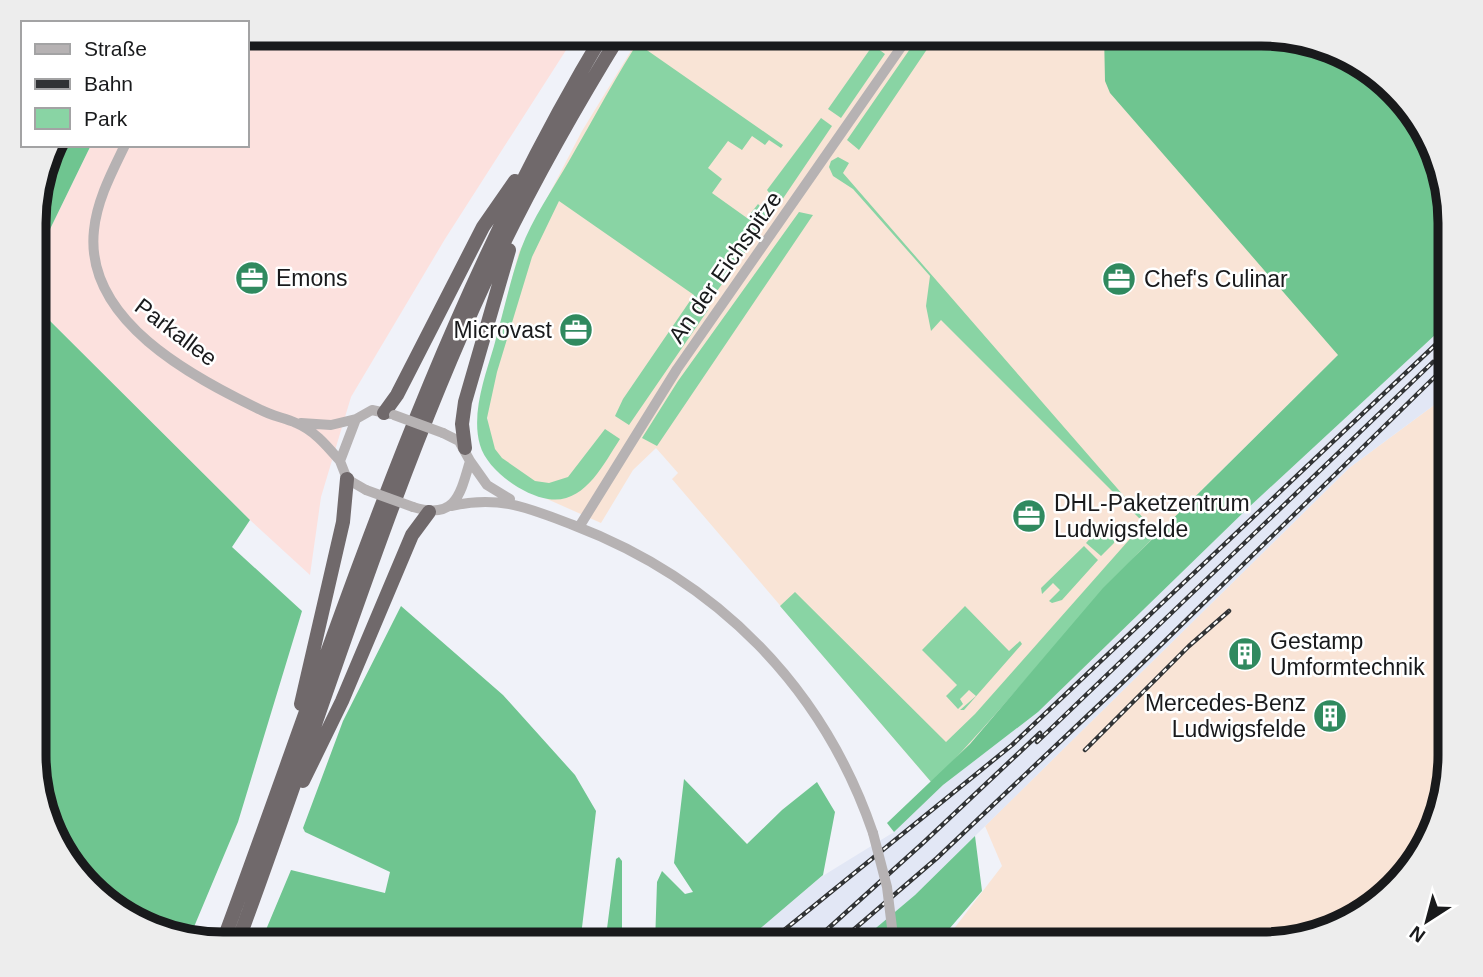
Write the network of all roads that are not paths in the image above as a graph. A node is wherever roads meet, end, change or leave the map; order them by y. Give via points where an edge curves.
1 (597, 46) edge
2 (614, 46) edge
3 (902, 46) edge
4 (124, 147) edge
5 (533, 158) junction
6 (536, 182) junction
7 (389, 414) junction
8 (356, 419) junction
9 (297, 423) junction
10 (468, 454) junction
11 (340, 461) junction
12 (347, 479) junction
13 (519, 505) junction
14 (451, 506) junction
15 (429, 512) junction
16 (579, 527) junction
17 (284, 775) junction
18 (289, 803) junction
19 (893, 931) edge
20 (226, 932) edge
21 (241, 932) edge

1 - 5 highway
2 - 6 highway
3 - 16 street, An der Eichspitze via 677,369
4 - 9 street, Parkallee via 106,187 93,251 103,289 117,312 180,364 263,412
5 - 7 highway via 483,228
5 - 17 highway via 434,372
6 - 10 highway via 504,264 465,401 462,424
6 - 18 highway via 488,275 435,397
7 - 8 street via 372,410
7 - 10 street, bridge via 459,440
8 - 9 street via 331,425
8 - 11 street
9 - 11 street via 321,439
10 - 13 street via 487,485
10 - 14 street
11 - 12 street
12 - 15 street, bridge
12 - 17 highway via 343,522
13 - 14 street via 499,500
13 - 16 street
14 - 15 street
15 - 18 highway via 412,535 342,701
16 - 19 street, bridge via 637,552 716,603 788,676 827,730 853,780 873,833
17 - 20 highway
18 - 21 highway

